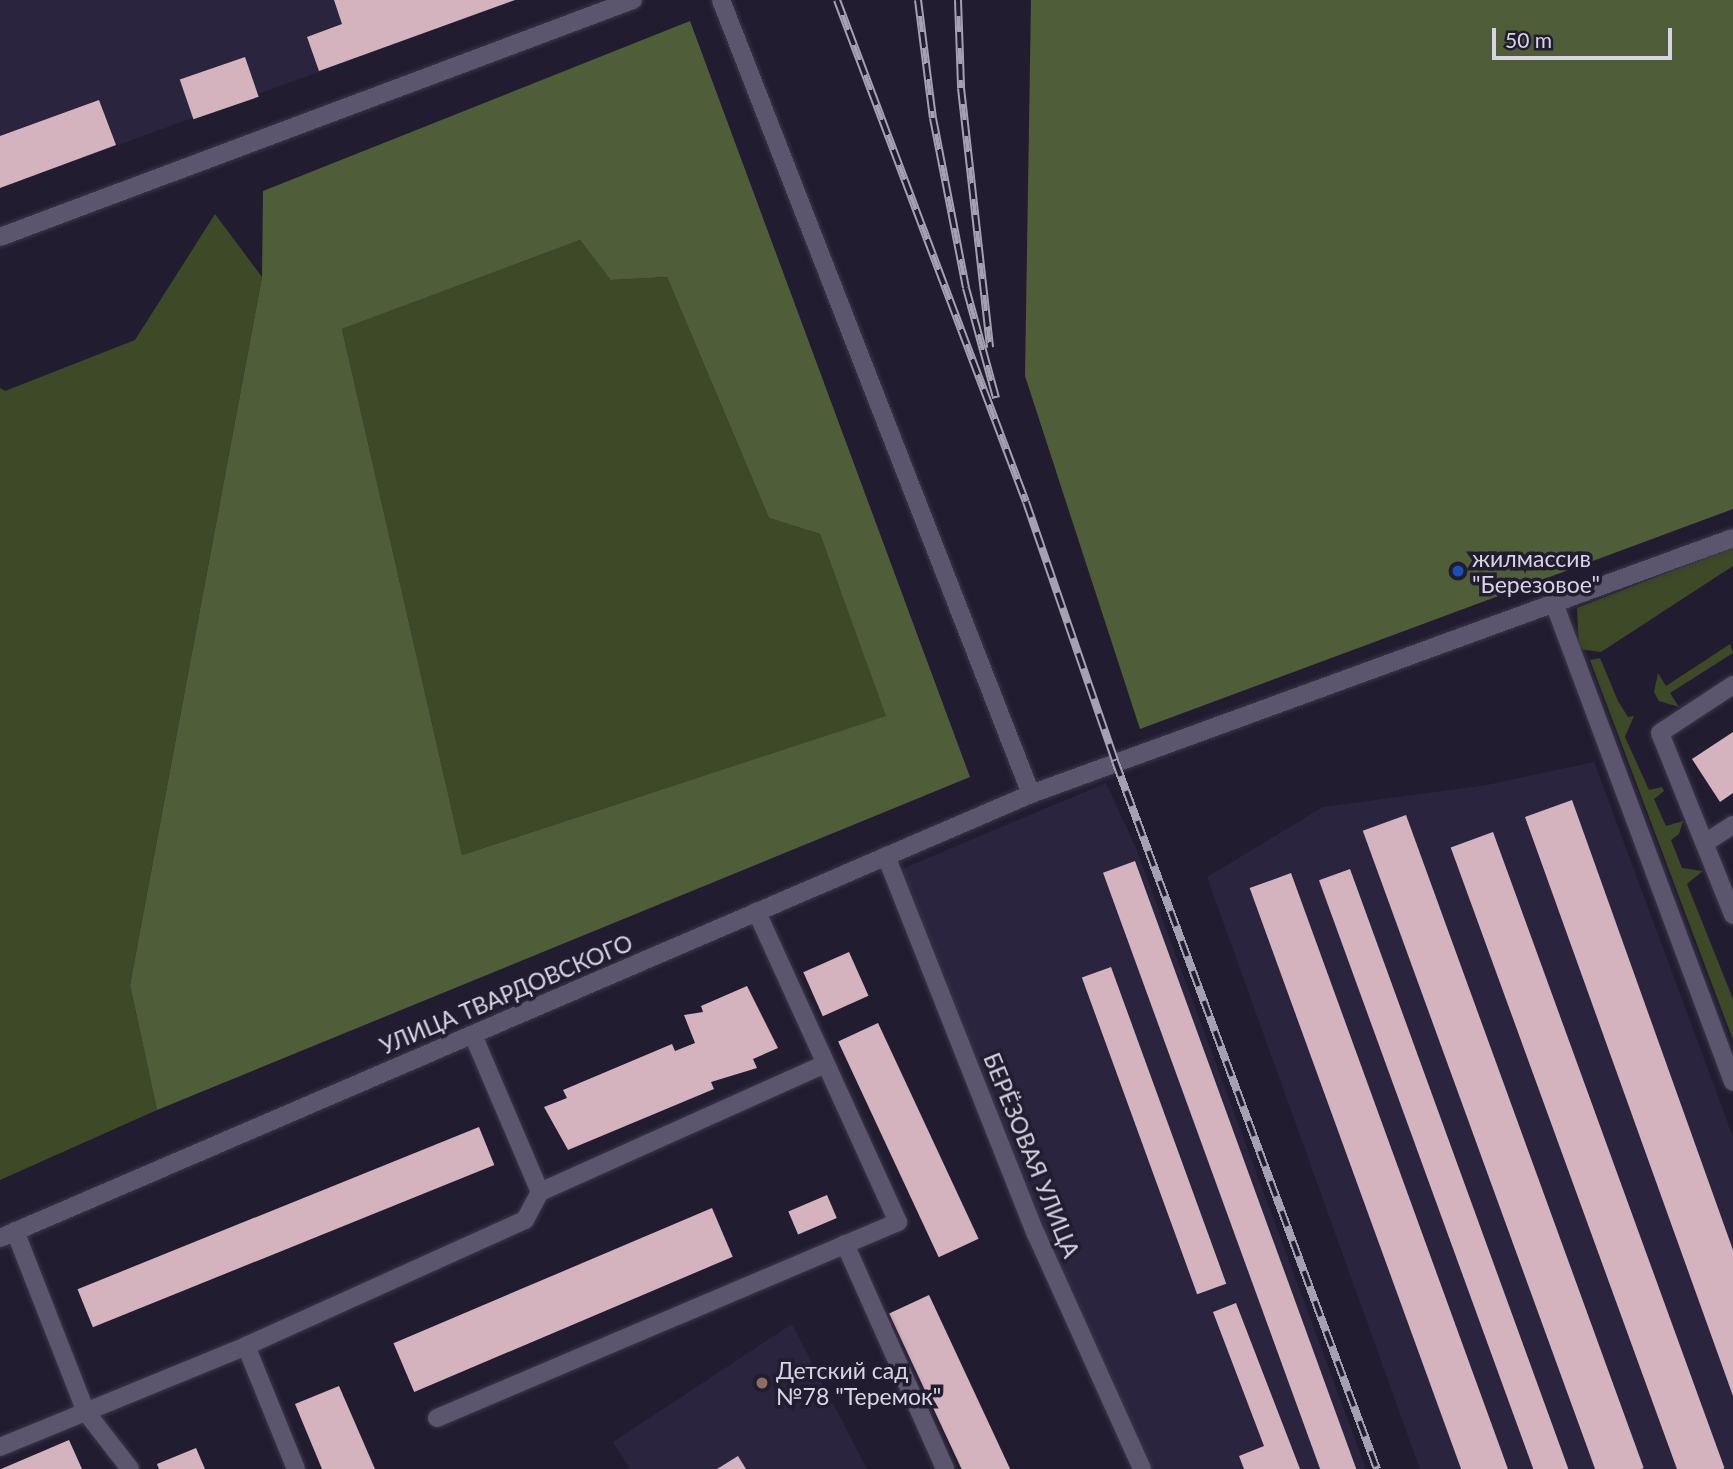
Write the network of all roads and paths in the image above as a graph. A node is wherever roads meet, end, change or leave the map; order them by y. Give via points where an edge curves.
1 (633, 0) edge
2 (721, 0) edge
3 (0, 237) edge
4 (1733, 538) edge
5 (1554, 603) junction
6 (1733, 685) edge
7 (1031, 794) junction
8 (1733, 825) edge
9 (1705, 843) junction
10 (886, 856) junction
11 (757, 912) junction
12 (1733, 915) edge
13 (472, 1035) junction
14 (823, 1065) junction
15 (1733, 1082) edge
16 (540, 1192) junction
17 (8, 1235) edge
18 (845, 1244) junction
19 (246, 1346) junction
20 (86, 1412) junction
21 (436, 1418) dead end
22 (0, 1447) edge
23 (130, 1469) edge
24 (296, 1469) edge
25 (945, 1469) edge
26 (1142, 1469) edge

1 - 3 street
2 - 7 street
4 - 5 street, УЛИЦА ТВАРДОВСКОГО
5 - 7 street, УЛИЦА ТВАРДОВСКОГО
5 - 15 street
6 - 9 street via 1660,733
7 - 10 street, УЛИЦА ТВАРДОВСКОГО
8 - 9 street
9 - 12 street
10 - 11 street, УЛИЦА ТВАРДОВСКОГО
10 - 26 street, БЕРЁЗОВАЯ УЛИЦА via 1035,1234
11 - 13 street, УЛИЦА ТВАРДОВСКОГО
11 - 14 street
13 - 16 street
13 - 17 street, УЛИЦА ТВАРДОВСКОГО
14 - 16 street
14 - 18 street via 834,1076 898,1222
16 - 19 street via 525,1220
17 - 20 street
18 - 21 street
18 - 25 street
19 - 20 street
19 - 24 street
20 - 22 street
20 - 23 street

